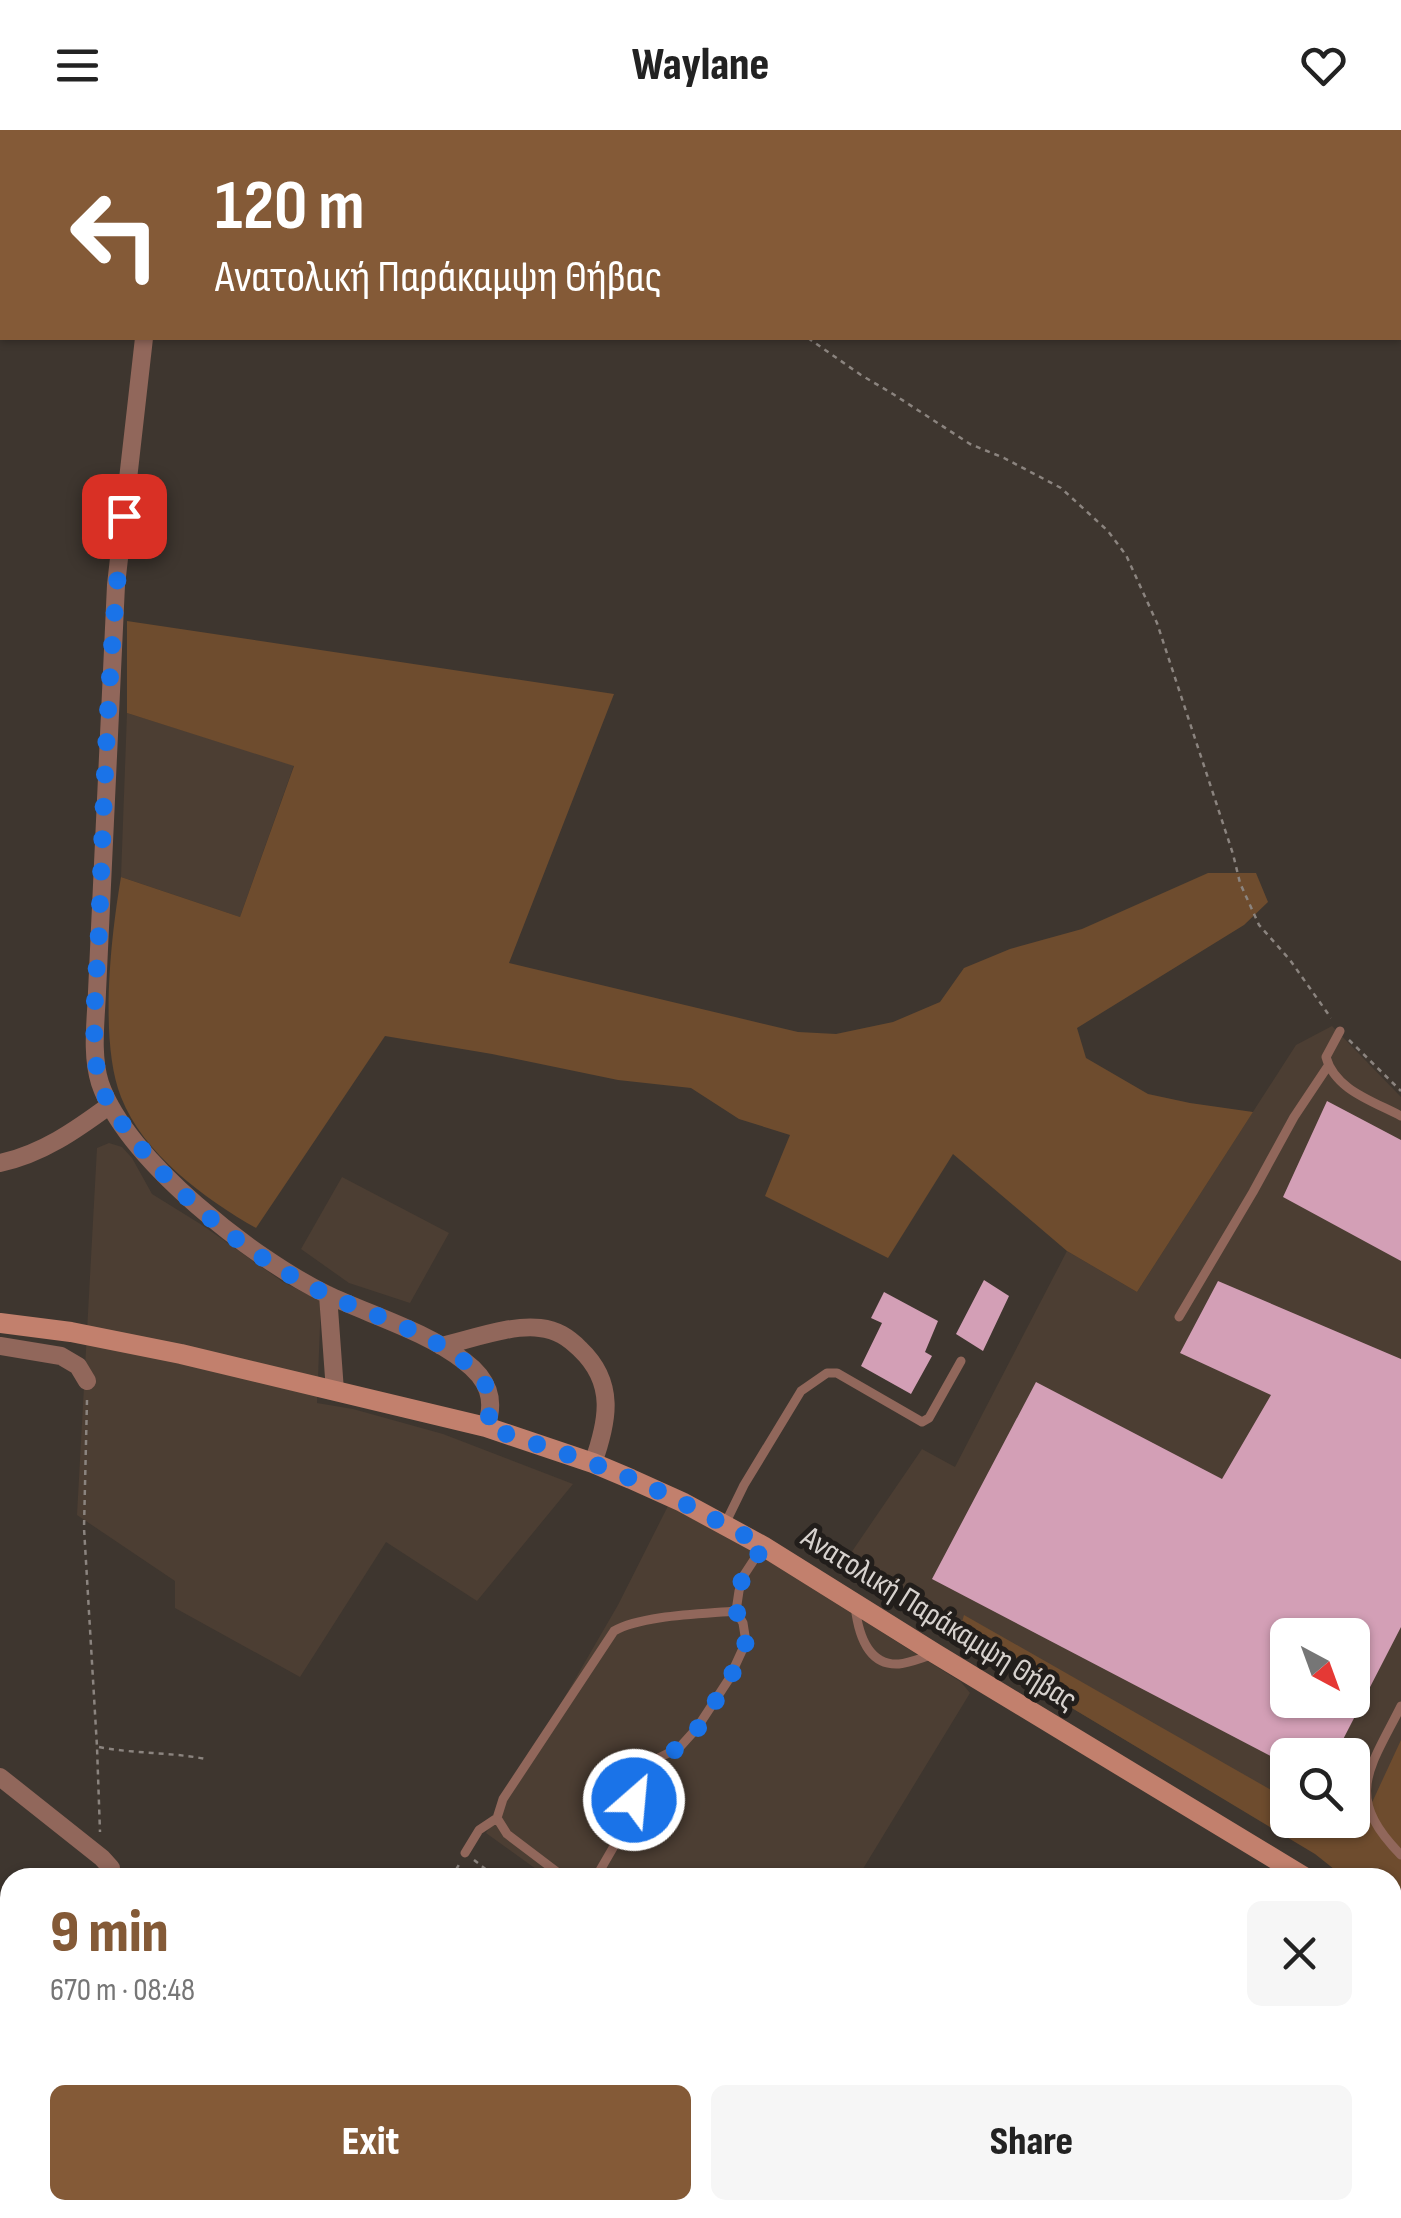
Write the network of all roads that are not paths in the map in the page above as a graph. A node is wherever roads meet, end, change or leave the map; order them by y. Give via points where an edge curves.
1 (144, 340) edge
2 (1340, 1031) road end
3 (1328, 1066) junction
4 (110, 1105) junction
5 (1401, 1116) edge
6 (0, 1163) edge
7 (328, 1295) junction
8 (1179, 1317) dead end
9 (0, 1323) edge
10 (0, 1346) edge
11 (441, 1346) junction
12 (960, 1362) dead end
13 (87, 1382) road end
14 (335, 1390) junction
15 (486, 1427) junction
16 (593, 1463) junction
17 (725, 1524) junction
18 (764, 1546) junction
19 (854, 1603) junction
20 (736, 1611) junction
21 (936, 1654) junction
22 (1401, 1706) edge
23 (0, 1777) edge
24 (497, 1818) junction
25 (465, 1852) road end
26 (1401, 1855) edge
27 (110, 1868) edge
28 (552, 1868) edge
29 (602, 1868) edge
30 (1289, 1868) edge

1 - 4 street via 116,585 102,845 95,1031 100,1082
2 - 3 lane
3 - 5 lane via 1341,1085
3 - 8 lane
4 - 6 street via 50,1145
4 - 7 street via 192,1201 283,1272
7 - 11 street
7 - 14 street
9 - 14 main road, Ανατολική Παράκαμψη Θήβας
10 - 13 street via 61,1356
11 - 15 street via 480,1376 489,1392
11 - 16 street via 537,1328 565,1334 592,1360 605,1390
12 - 17 lane via 922,1422 838,1372 828,1373 802,1392
14 - 15 main road, Ανατολική Παράκαμψη Θήβας
15 - 16 main road, Ανατολική Παράκαμψη Θήβας
16 - 17 main road, Ανατολική Παράκαμψη Θήβας
17 - 18 main road, Ανατολική Παράκαμψη Θήβας
18 - 19 main road, Ανατολική Παράκαμψη Θήβας
18 - 20 lane via 744,1575
19 - 21 main road, Ανατολική Παράκαμψη Θήβας
19 - 21 lane via 867,1648 881,1661 900,1664
20 - 24 lane via 614,1631
20 - 29 lane via 746,1642 730,1679 679,1748 639,1772 632,1814
21 - 30 main road, Ανατολική Παράκαμψη Θήβας
22 - 26 lane via 1367,1777 1364,1799
23 - 27 street
24 - 25 lane
24 - 28 lane

